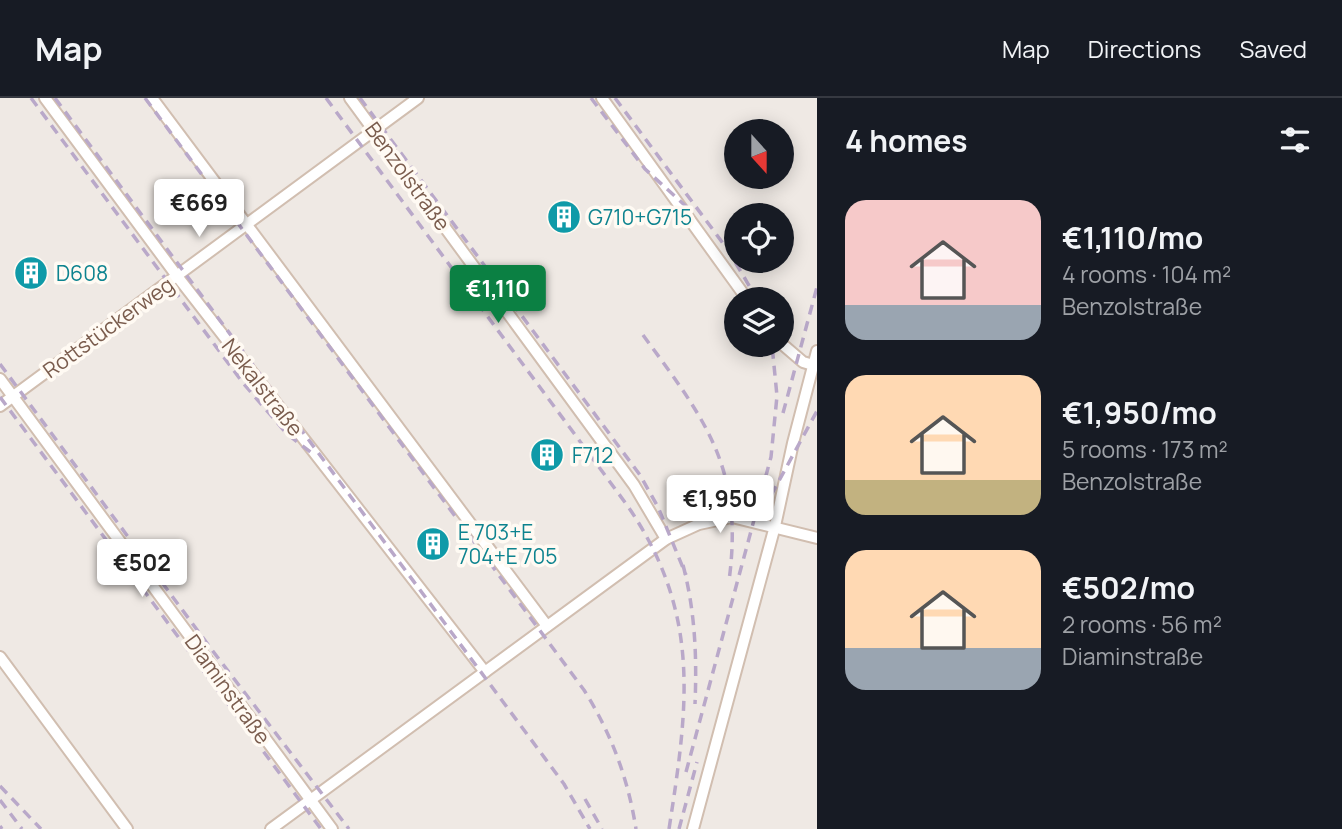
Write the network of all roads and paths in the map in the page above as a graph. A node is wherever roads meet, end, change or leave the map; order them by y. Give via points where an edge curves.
1 (45, 98) edge
2 (152, 98) edge
3 (351, 98) edge
4 (418, 98) edge
5 (601, 98) edge
6 (375, 130) junction
7 (245, 225) junction
8 (177, 276) junction
9 (738, 287) edge
10 (817, 351) edge
11 (794, 354) edge
12 (813, 365) junction
13 (0, 379) edge
14 (13, 397) junction
15 (0, 406) edge
16 (775, 526) junction
17 (817, 538) edge
18 (666, 539) junction
19 (547, 626) junction
20 (0, 657) edge
21 (485, 672) junction
22 (310, 800) junction
23 (127, 829) edge
24 (271, 829) edge
25 (332, 829) edge
26 (693, 829) edge

1 - 8 street, Nekalstraße
2 - 7 street
3 - 6 street, Benzolstraße
4 - 6 street, Rottstückerweg
5 - 9 street
6 - 7 street, Rottstückerweg
6 - 18 street, Benzolstraße via 634,485
7 - 8 street, Rottstückerweg
7 - 19 street
8 - 14 street, Rottstückerweg
8 - 21 street, Nekalstraße
10 - 12 street
11 - 12 street
12 - 16 street
13 - 14 street, Diaminstraße
14 - 15 street, Rottstückerweg
14 - 22 street, Diaminstraße
16 - 17 street
16 - 18 street via 732,517 699,524
16 - 26 street
18 - 19 street
19 - 21 street
20 - 23 street
21 - 22 street
22 - 24 street
22 - 25 street, Diaminstraße

